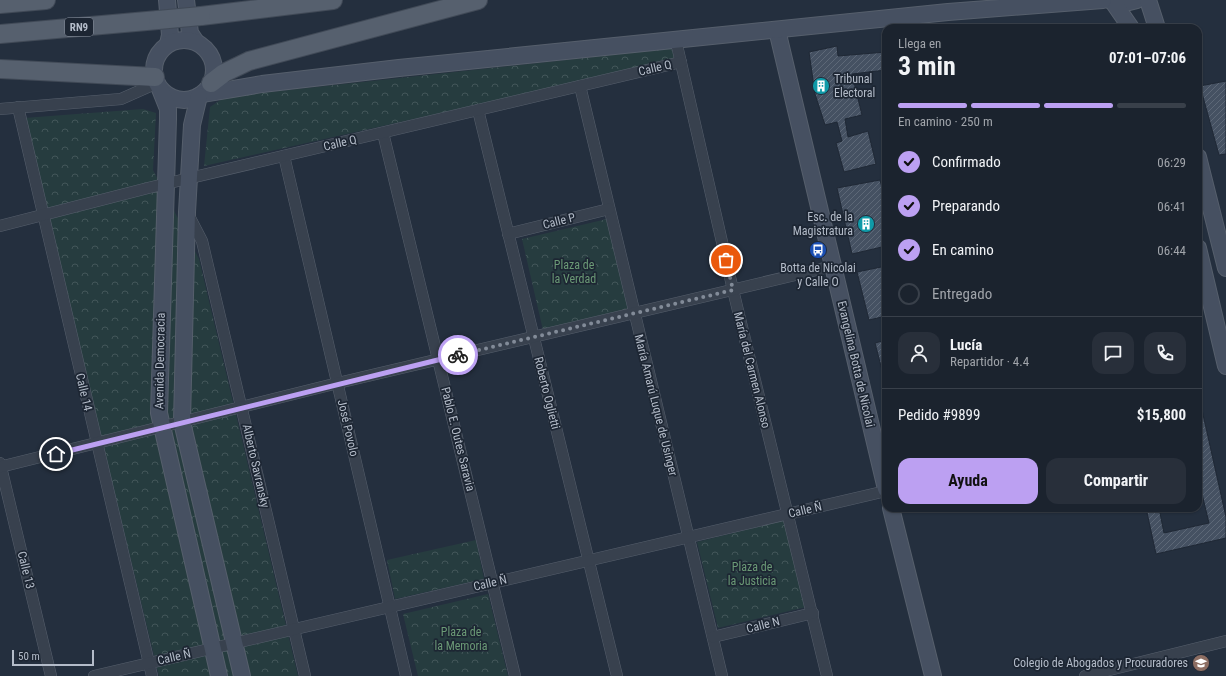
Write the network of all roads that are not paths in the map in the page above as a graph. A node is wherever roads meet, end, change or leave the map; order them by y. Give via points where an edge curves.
1 (46, 0) edge
2 (167, 0) edge
3 (186, 0) edge
4 (333, 0) edge
5 (478, 0) edge
6 (1143, 0) edge
7 (1108, 1) edge
8 (1062, 2) edge
9 (0, 4) edge
10 (1128, 24) edge
11 (1155, 24) edge
12 (777, 30) junction
13 (0, 34) edge
14 (676, 41) junction
15 (196, 42) junction
16 (168, 44) junction
17 (681, 62) junction
18 (0, 69) edge
19 (157, 83) junction
20 (262, 84) junction
21 (209, 86) junction
22 (580, 86) junction
23 (18, 107) junction
24 (0, 109) edge
25 (478, 110) junction
26 (382, 133) junction
27 (284, 156) junction
28 (1202, 173) edge
29 (190, 178) junction
30 (165, 184) junction
31 (609, 209) junction
32 (187, 212) junction
33 (43, 216) junction
34 (0, 226) edge
35 (508, 234) junction
36 (1202, 265) edge
37 (833, 266) junction
38 (1226, 268) edge
39 (733, 290) junction
40 (634, 314) junction
41 (534, 337) junction
42 (438, 359) junction
43 (1226, 366) edge
44 (338, 383) junction
45 (242, 407) junction
46 (182, 422) junction
47 (161, 427) junction
48 (97, 444) junction
49 (0, 466) edge
50 (882, 473) edge
51 (882, 491) edge
52 (892, 512) edge
53 (787, 514) junction
54 (688, 537) junction
55 (589, 560) junction
56 (492, 583) junction
57 (390, 607) junction
58 (813, 613) junction
59 (294, 629) junction
60 (713, 637) junction
61 (1226, 641) edge
62 (234, 643) junction
63 (212, 648) junction
64 (149, 663) junction
65 (51, 676) edge
66 (94, 676) edge
67 (152, 676) edge
68 (219, 676) edge
69 (242, 676) edge
70 (305, 676) edge
71 (406, 676) edge
72 (515, 676) edge
73 (617, 676) edge
74 (722, 676) edge
75 (827, 676) edge
76 (933, 676) edge
77 (1085, 676) edge

1 - 9 main road
2 - 16 street via 170,35
3 - 15 street via 190,33
4 - 13 main road, RN9, bridge via 201,16
5 - 21 main road via 249,61
6 - 7 street via 1121,4
6 - 11 street
7 - 8 street
7 - 10 street
8 - 12 street
12 - 14 street
12 - 37 street, Evangelina Botta de Nicolai
14 - 17 street, María del Carmen Alonso
14 - 20 street
15 - 16 street via 182,40
15 - 21 street via 211,58 214,75
16 - 19 street via 156,59 154,68
17 - 22 street, Calle Q
17 - 39 street, María del Carmen Alonso
18 - 19 main road
19 - 21 street via 174,99 182,100
19 - 23 street via 121,99
19 - 30 street, Avenida Democracia via 168,109
20 - 21 street
20 - 21 street via 236,80
21 - 29 street, Avenida Democracia via 192,125
22 - 25 street, Calle Q
22 - 31 street, María Amarú Luque de Usinger
23 - 24 street
23 - 33 street, Calle 14
25 - 26 street, Calle Q
25 - 35 street, Roberto Oglietti
26 - 27 street, Calle Q
26 - 42 street, Pablo E. Outes Saravia
27 - 29 street, Calle Q
27 - 44 street, José Povolo
28 - 38 street
29 - 30 street, Calle Q
29 - 32 street, Avenida Democracia
30 - 33 street, Calle Q
30 - 47 street, Avenida Democracia via 159,413
31 - 35 street, Calle P
31 - 40 street, María Amarú Luque de Usinger
32 - 45 street, Alberto Savransky via 202,241
32 - 46 street, Avenida Democracia
33 - 34 street, Calle Q
33 - 48 street, Calle 14
35 - 41 street, Roberto Oglietti
36 - 43 street
37 - 39 street
37 - 50 street, Evangelina Botta de Nicolai
39 - 40 street
39 - 53 street, María del Carmen Alonso
40 - 41 street
40 - 54 street, María Amarú Luque de Usinger
41 - 42 street
41 - 55 street, Roberto Oglietti
42 - 44 street
42 - 56 street, Pablo E. Outes Saravia
44 - 45 street
44 - 57 street, José Povolo
45 - 46 street
45 - 59 street, Alberto Savransky
46 - 47 street
46 - 62 street, Avenida Democracia
47 - 48 street
47 - 63 street, Avenida Democracia
48 - 49 street
48 - 64 street, Calle 14
49 - 65 street, Calle 13
51 - 53 street, Calle Ñ
52 - 76 street
53 - 54 street, Calle Ñ
53 - 58 street, María del Carmen Alonso
54 - 55 street, Calle Ñ
54 - 60 street, María Amarú Luque de Usinger
55 - 56 street, Calle Ñ
55 - 73 street, Roberto Oglietti
56 - 57 street, Calle Ñ
56 - 72 street, Pablo E. Outes Saravia
57 - 59 street, Calle Ñ
57 - 71 street, José Povolo
58 - 60 street, Calle N
58 - 75 street, María del Carmen Alonso
59 - 62 street, Calle Ñ
59 - 70 street, Alberto Savransky
60 - 74 street, María Amarú Luque de Usinger
61 - 77 street
62 - 63 street, Calle Ñ
62 - 69 street, Avenida Democracia
63 - 64 street, Calle Ñ
63 - 68 street, Avenida Democracia
64 - 66 street, Calle Ñ
64 - 67 street, Calle 14

